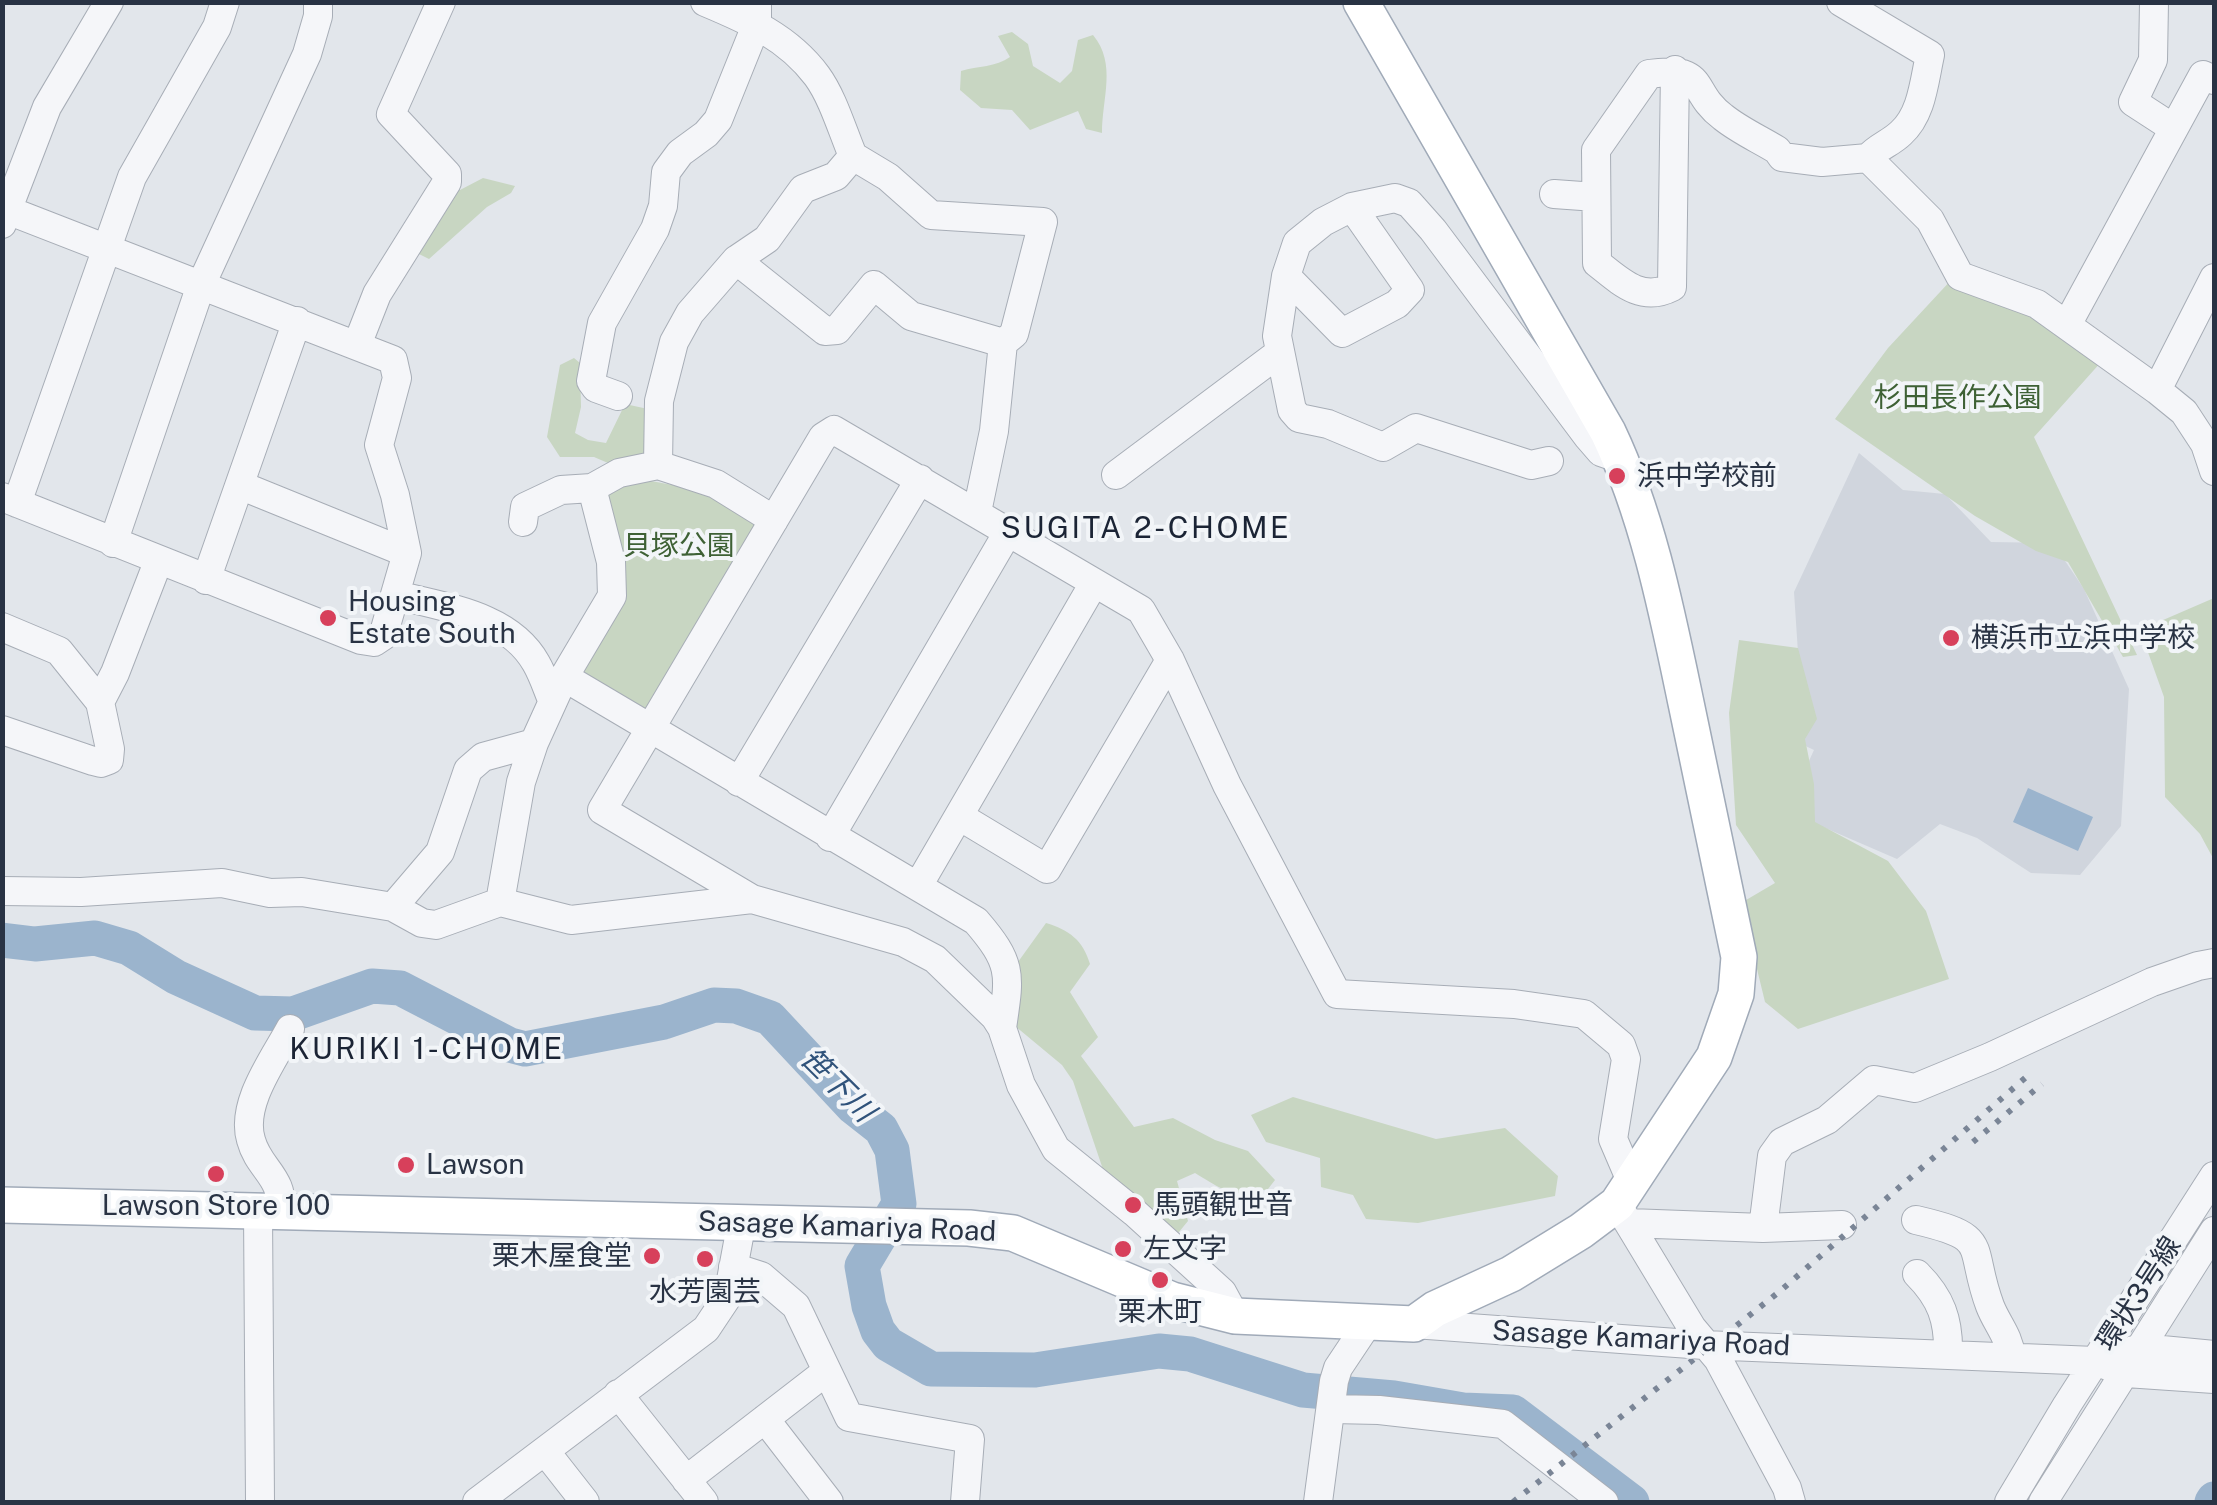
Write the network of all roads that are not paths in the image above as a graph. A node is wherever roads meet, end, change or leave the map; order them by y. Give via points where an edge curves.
1 (109, 2) edge
2 (225, 2) edge
3 (318, 2) edge
4 (441, 2) edge
5 (705, 2) edge
6 (1361, 2) edge
7 (1841, 2) edge
8 (2154, 2) edge
9 (757, 13) edge
10 (1675, 70) junction
11 (2214, 80) edge
12 (2172, 128) junction
13 (853, 156) junction
14 (1868, 158) junction
15 (1554, 194) dead end
16 (1596, 198) junction
17 (1352, 207) junction
18 (4, 214) edge
19 (106, 246) junction
20 (736, 260) junction
21 (1286, 276) junction
22 (2214, 278) edge
23 (200, 285) junction
24 (297, 321) junction
25 (2068, 323) junction
26 (1003, 343) junction
27 (357, 345) junction
28 (1279, 352) junction
29 (2157, 390) junction
30 (618, 396) dead end
31 (2210, 441) edge
32 (1621, 459) junction
33 (1549, 462) dead end
34 (658, 465) junction
35 (2214, 472) edge
36 (1116, 475) dead end
37 (920, 479) junction
38 (242, 486) junction
39 (592, 488) junction
40 (10, 500) edge
41 (977, 512) junction
42 (774, 520) junction
43 (523, 522) dead end
44 (1008, 532) junction
45 (114, 543) junction
46 (407, 553) junction
47 (158, 562) junction
48 (206, 580) junction
49 (1094, 583) junction
50 (397, 595) junction
51 (2, 627) edge
52 (1170, 660) junction
53 (558, 689) junction
54 (100, 702) junction
55 (650, 729) junction
56 (2, 730) edge
57 (534, 743) junction
58 (739, 782) junction
59 (959, 816) junction
60 (830, 836) junction
61 (918, 886) junction
62 (2, 891) edge
63 (752, 899) junction
64 (500, 902) junction
65 (393, 907) junction
66 (2214, 963) edge
67 (1002, 1028) junction
68 (290, 1029) dead end
69 (2214, 1176) edge
70 (1626, 1203) junction
71 (2, 1205) edge
72 (269, 1212) junction
73 (1916, 1220) dead end
74 (742, 1221) junction
75 (1842, 1225) dead end
76 (1763, 1228) junction
77 (2214, 1232) edge
78 (734, 1267) junction
79 (1918, 1274) dead end
80 (1235, 1316) junction
81 (1368, 1323) junction
82 (1414, 1324) junction
83 (1704, 1345) junction
84 (2141, 1348) junction
85 (1948, 1354) junction
86 (2214, 1355) edge
87 (2012, 1356) junction
88 (2096, 1362) junction
89 (827, 1371) junction
90 (2126, 1373) junction
91 (2214, 1379) edge
92 (618, 1394) junction
93 (1333, 1395) junction
94 (766, 1419) junction
95 (544, 1451) junction
96 (686, 1480) junction
97 (260, 1502) edge
98 (477, 1502) edge
99 (585, 1502) edge
100 (704, 1502) edge
101 (829, 1502) edge
102 (965, 1502) edge
103 (1318, 1502) edge
104 (1604, 1502) edge
105 (1791, 1502) edge
106 (2008, 1502) edge
107 (2043, 1502) edge

1 - 18 street via 48,107
2 - 19 street via 132,176
3 - 23 street via 308,54
4 - 27 street via 391,114 448,174 447,182 377,294
5 - 9 street
6 - 32 main road
7 - 14 street via 1930,55 1915,118
8 - 12 street via 2152,60 2134,102
9 - 13 street via 818,78
9 - 30 street via 718,120 666,172 655,230 602,323 591,381
10 - 14 street via 1693,78 1720,116 1782,158
10 - 16 street via 1650,74 1596,150
10 - 16 street via 1672,288 1632,292 1597,263
11 - 12 street via 2203,75
12 - 25 street
13 - 20 street via 836,176 803,189 767,239
13 - 26 street via 931,215 1042,222 1014,334
14 - 25 street via 1930,220 1960,276 2037,304
15 - 16 street
17 - 21 street via 1297,244
17 - 21 street via 1410,290 1342,332
17 - 32 street via 1395,198 1409,203 1588,437 1601,452
18 - 19 street
19 - 23 street
19 - 40 street
20 - 26 street via 825,331 837,330 874,285 910,316
20 - 34 street via 674,342 659,401
21 - 28 street
22 - 29 street
23 - 24 street
23 - 45 street
24 - 27 street
24 - 38 street
25 - 29 street
26 - 41 street
27 - 46 street via 393,360 397,378 380,446
28 - 33 street via 1292,410 1300,418 1384,447 1416,428 1531,465
28 - 36 street
29 - 31 street
31 - 35 street
32 - 70 main road via 1670,624 1739,956 1736,994 1714,1057
34 - 39 street via 619,473
34 - 42 street via 716,484
37 - 41 street
37 - 42 street via 834,430
37 - 58 street
38 - 46 street
38 - 48 street
39 - 43 street via 561,490 526,508
39 - 53 street via 612,596
40 - 45 street
41 - 44 street
42 - 55 street
44 - 49 street
44 - 60 street
45 - 47 street
46 - 50 street
47 - 48 street
47 - 54 street
48 - 50 street via 374,642 384,636
49 - 52 street via 1140,610
49 - 59 street
50 - 53 street via 484,618 516,638
51 - 54 street via 58,651
52 - 59 street via 1047,869
52 - 70 street via 1336,994 1584,1014 1621,1046 1626,1059 1613,1139
53 - 55 street
53 - 57 street
54 - 56 street via 110,749 101,763
55 - 58 street
55 - 63 street via 602,810
57 - 64 street
57 - 65 street via 484,757 468,770 440,852
58 - 60 street
59 - 61 street
60 - 61 street
61 - 67 street via 976,921 997,945 1009,978
62 - 65 street via 222,883
63 - 64 street via 570,920
63 - 67 street via 866,930 935,959
64 - 65 street via 436,925
66 - 76 street via 2152,982 1914,1088 1874,1080 1827,1120 1782,1142 1772,1156
67 - 80 street via 1021,1084 1056,1149 1222,1292
68 - 72 street via 252,1103 249,1125 251,1141 282,1195
69 - 88 street, 環状3号線
70 - 76 street
70 - 82 main road
70 - 83 street
71 - 72 main road, Sasage Kamariya Road
72 - 74 main road, Sasage Kamariya Road
72 - 97 street
73 - 87 street via 1954,1229 1977,1248 1988,1300
74 - 78 street
74 - 80 main road, Sasage Kamariya Road via 1013,1233 1172,1300
75 - 76 street
77 - 84 street, 環状3号線
78 - 89 street via 761,1276 796,1306
78 - 92 street via 728,1296 706,1328
79 - 85 street via 1943,1308
80 - 81 main road, Sasage Kamariya Road
81 - 82 main road, Sasage Kamariya Road
81 - 93 street via 1338,1368
82 - 83 street, Sasage Kamariya Road
83 - 85 street, Sasage Kamariya Road
83 - 105 street via 1718,1359
84 - 86 street, Sasage Kamariya Road
84 - 88 street, Sasage Kamariya Road
84 - 90 street, 環状3号線
85 - 87 street, Sasage Kamariya Road
87 - 88 street, Sasage Kamariya Road
88 - 90 street, Sasage Kamariya Road
88 - 106 street, 環状3号線
89 - 94 street
89 - 102 street via 850,1417 970,1439
90 - 91 street, Sasage Kamariya Road
90 - 107 street, 環状3号線
92 - 95 street
92 - 96 street
93 - 103 street
93 - 104 street via 1379,1410 1503,1424
94 - 96 street
94 - 101 street
95 - 98 street
95 - 99 street
96 - 100 street

